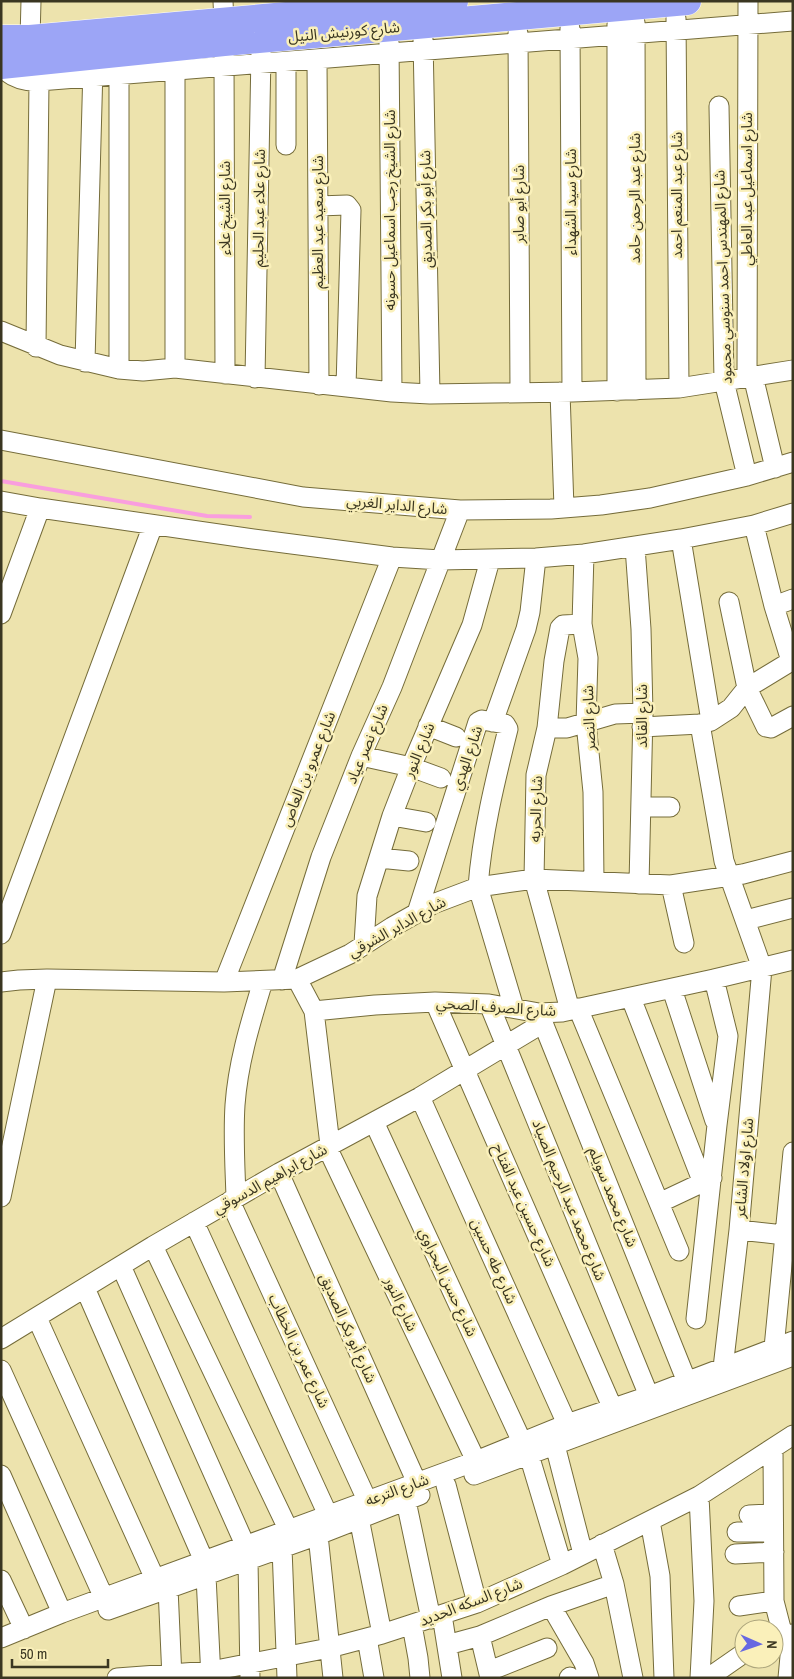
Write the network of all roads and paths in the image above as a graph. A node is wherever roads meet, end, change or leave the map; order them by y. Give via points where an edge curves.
1 (31, 1) edge
2 (454, 1) edge
3 (748, 1) edge
4 (682, 2) edge
5 (626, 7) junction
6 (570, 12) junction
7 (518, 16) junction
8 (793, 21) edge
9 (748, 24) junction
10 (676, 30) junction
11 (224, 33) edge
12 (626, 34) junction
13 (423, 38) junction
14 (1, 39) edge
15 (30, 39) junction
16 (570, 39) junction
17 (389, 41) junction
18 (518, 43) junction
19 (261, 52) junction
20 (175, 59) junction
21 (317, 60) junction
22 (286, 62) junction
23 (106, 65) junction
24 (1, 66) edge
25 (39, 81) junction
26 (719, 106) dead end
27 (286, 145) dead end
28 (318, 206) junction
29 (1, 331) edge
30 (36, 347) junction
31 (85, 362) junction
32 (175, 368) junction
33 (119, 369) junction
34 (793, 370) edge
35 (225, 374) junction
36 (750, 377) junction
37 (255, 378) junction
38 (724, 381) junction
39 (319, 384) junction
40 (346, 387) junction
41 (679, 388) junction
42 (627, 390) junction
43 (392, 392) junction
44 (520, 392) junction
45 (566, 392) junction
46 (430, 394) junction
47 (1, 440) edge
48 (793, 462) edge
49 (775, 468) junction
50 (747, 476) junction
51 (2, 502) edge
52 (40, 508) junction
53 (564, 508) junction
54 (460, 510) junction
55 (793, 513) edge
56 (153, 525) junction
57 (754, 525) junction
58 (681, 540) junction
59 (635, 547) junction
60 (584, 554) junction
61 (392, 556) junction
62 (536, 558) junction
63 (441, 560) junction
64 (490, 560) junction
65 (793, 600) edge
66 (729, 602) dead end
67 (774, 606) junction
68 (1, 614) edge
69 (582, 624) junction
70 (792, 660) edge
71 (747, 688) junction
72 (793, 716) edge
73 (643, 720) junction
74 (493, 722) junction
75 (706, 722) junction
76 (586, 723) junction
77 (428, 726) junction
78 (547, 728) junction
79 (456, 737) dead end
80 (360, 756) junction
81 (410, 767) junction
82 (441, 778) dead end
83 (641, 807) junction
84 (670, 807) dead end
85 (392, 816) junction
86 (426, 822) dead end
87 (379, 858) junction
88 (409, 861) dead end
89 (793, 861) edge
90 (730, 876) junction
91 (534, 879) junction
92 (594, 882) junction
93 (639, 884) junction
94 (671, 886) junction
95 (478, 887) junction
96 (793, 908) edge
97 (417, 914) junction
98 (746, 920) junction
99 (1, 934) edge
100 (684, 943) dead end
101 (364, 944) junction
102 (793, 960) edge
103 (762, 968) junction
104 (47, 979) junction
105 (714, 979) junction
106 (289, 980) junction
107 (263, 981) junction
108 (1, 982) edge
109 (224, 982) junction
110 (672, 989) junction
111 (631, 998) junction
112 (435, 1002) junction
113 (489, 1004) junction
114 (514, 1008) junction
115 (574, 1009) junction
116 (314, 1011) junction
117 (541, 1018) junction
118 (506, 1045) junction
119 (466, 1070) junction
120 (420, 1097) junction
121 (374, 1122) junction
122 (717, 1125) junction
123 (329, 1146) junction
124 (793, 1152) edge
125 (279, 1172) junction
126 (707, 1180) junction
127 (1, 1197) edge
128 (233, 1199) junction
129 (659, 1203) junction
130 (194, 1222) junction
131 (739, 1230) junction
132 (789, 1235) edge
133 (153, 1246) junction
134 (679, 1251) dead end
135 (121, 1266) junction
136 (85, 1288) junction
137 (37, 1318) junction
138 (696, 1319) dead end
139 (1, 1340) edge
140 (793, 1341) edge
141 (774, 1348) junction
142 (793, 1356) edge
143 (723, 1368) junction
144 (1, 1370) edge
145 (686, 1382) junction
146 (648, 1396) junction
147 (613, 1409) junction
148 (567, 1424) junction
149 (793, 1436) edge
150 (555, 1446) junction
151 (526, 1449) junction
152 (773, 1449) junction
153 (476, 1461) junction
154 (1, 1475) edge
155 (417, 1483) junction
156 (446, 1485) junction
157 (699, 1496) junction
158 (367, 1500) junction
159 (406, 1501) junction
160 (328, 1515) junction
161 (749, 1515) dead end
162 (359, 1518) junction
163 (650, 1521) junction
164 (774, 1523) junction
165 (737, 1532) dead end
166 (318, 1535) junction
167 (285, 1539) junction
168 (602, 1544) junction
169 (774, 1552) junction
170 (247, 1553) junction
171 (583, 1554) junction
172 (735, 1554) dead end
173 (562, 1565) junction
174 (205, 1568) junction
175 (1, 1580) edge
176 (162, 1584) junction
177 (614, 1584) junction
178 (104, 1598) junction
179 (774, 1601) junction
180 (477, 1603) junction
181 (551, 1606) junction
182 (739, 1606) dead end
183 (62, 1613) junction
184 (437, 1617) junction
185 (412, 1625) junction
186 (24, 1630) junction
187 (375, 1636) junction
188 (480, 1636) junction
189 (785, 1636) edge
190 (1, 1638) edge
191 (448, 1645) junction
192 (329, 1648) junction
193 (547, 1648) dead end
194 (1, 1649) edge
195 (287, 1657) junction
196 (734, 1660) edge
197 (250, 1671) edge
198 (211, 1674) edge
199 (489, 1675) edge
200 (172, 1676) edge
201 (125, 1677) edge
202 (287, 1678) edge
203 (333, 1678) edge
204 (374, 1678) edge
205 (420, 1678) edge
206 (452, 1678) edge
207 (589, 1678) edge
208 (633, 1678) edge
209 (664, 1678) edge
210 (700, 1678) edge
211 (708, 1678) edge
212 (788, 1678) edge

1 - 15 street
2 - 11 highway, شارع كورنيش النيل
3 - 9 street, شارع اسماعيل عبد العاطي
4 - 5 highway, شارع كورنيش النيل
4 - 10 street, شارع عبد المنعم احمد
5 - 6 highway, شارع كورنيش النيل
5 - 12 street, شارع عبد الرحمن حامد
6 - 7 highway, شارع كورنيش النيل
6 - 16 street, شارع سيد الشهداء
7 - 13 highway, شارع كورنيش النيل
7 - 18 street, شارع أبو صابر
8 - 9 street
9 - 10 street
9 - 36 street, شارع اسماعيل عبد العاطي
10 - 12 street
10 - 41 street, شارع عبد المنعم احمد
11 - 15 highway, شارع كورنيش النيل
11 - 19 highway, شارع كورنيش النيل
11 - 20 highway, شارع كورنيش النيل
11 - 35 street, شارع الشيخ علاء
12 - 16 street
12 - 42 street, شارع عبد الرحمن حامد
13 - 17 highway, شارع كورنيش النيل
13 - 18 street
13 - 46 street, شارع أبو بكر الصديق
14 - 15 highway, شارع كورنيش النيل
16 - 18 street
16 - 45 street, شارع سيد الشهداء
17 - 19 highway, شارع كورنيش النيل
17 - 21 street
17 - 43 street, شارع الشيخ رجب اسماعيل حسونه
18 - 44 street, شارع أبو صابر
19 - 22 street
19 - 37 street, شارع علاء عبد الحليم
20 - 23 highway, شارع كورنيش النيل
20 - 32 street
21 - 22 street
21 - 28 street, شارع سعيد عبد العظيم
22 - 27 street
23 - 24 highway, شارع كورنيش النيل
23 - 25 street
23 - 31 street
23 - 33 street
24 - 25 street via 21,80
25 - 30 street
26 - 38 street, شارع المهندس احمد سنوسي محمود
28 - 39 street, شارع سعيد عبد العظيم
28 - 40 street via 347,205 351,210
29 - 30 street
30 - 31 street
31 - 33 street
32 - 33 street via 144,372
32 - 35 street
34 - 36 street
35 - 37 street
36 - 38 street
36 - 49 street, شارع اسماعيل عبد العاطي
37 - 39 street
38 - 41 street
38 - 50 street, شارع المهندس احمد سنوسي محمود
39 - 40 street
40 - 43 street
41 - 42 street
42 - 45 street
43 - 46 street
44 - 45 street
44 - 46 street
45 - 53 street, شارع سيد الشهداء
47 - 54 street, شارع الداير الغربي via 303,497
48 - 49 street, شارع الداير الغربي
49 - 50 street, شارع الداير الغربي
50 - 53 street, شارع الداير الغربي via 650,498
51 - 52 street
52 - 56 street
52 - 68 street
53 - 54 street, شارع الداير الغربي
54 - 63 street, شارع نصر عياد
55 - 57 street
56 - 61 street
56 - 99 street
57 - 58 street
57 - 67 street
58 - 59 street
58 - 75 street
59 - 60 street
59 - 73 street, شارع القائد
60 - 62 street
60 - 69 street, شارع النصر
61 - 63 street
61 - 109 street, شارع عمرو بن العاص
62 - 64 street
62 - 74 street, شارع الهدي via 526,630
63 - 64 street
63 - 80 street, شارع نصر عياد via 392,687
64 - 77 street, شارع النور via 472,625
65 - 67 street
66 - 71 street
67 - 70 street
69 - 76 street, شارع النصر via 588,658
69 - 78 street, شارع الحريه via 560,628
70 - 71 street
71 - 72 street via 768,728
71 - 75 street via 731,708
73 - 75 street
73 - 76 street via 615,714
73 - 83 street, شارع القائد
74 - 95 street via 505,724 508,729 495,780
74 - 97 street, شارع الهدي via 478,722
75 - 90 street via 724,861
76 - 78 street via 567,728
76 - 92 street, شارع النصر via 594,792
77 - 79 street
77 - 81 street, شارع النور
78 - 91 street, شارع الحريه via 536,775
80 - 81 street
80 - 106 street, شارع نصر عياد via 321,857
81 - 82 street
81 - 85 street, شارع النور
83 - 84 street
83 - 93 street, شارع القائد
85 - 86 street
85 - 87 street, شارع النور
87 - 88 street
87 - 101 street, شارع النور via 367,896
89 - 90 street, شارع الداير الشرقي
90 - 94 street, شارع الداير الشرقي
90 - 98 street
91 - 92 street, شارع الداير الشرقي
91 - 95 street, شارع الداير الشرقي
91 - 115 street, شارع الحريه
92 - 93 street, شارع الداير الشرقي
93 - 94 street, شارع الداير الشرقي
94 - 100 street
95 - 97 street, شارع الداير الشرقي via 444,899
95 - 114 street
96 - 98 street
97 - 101 street, شارع الداير الشرقي
98 - 103 street
101 - 106 street, شارع الداير الشرقي via 350,954
102 - 103 street, شارع الصرف الصحي
103 - 105 street, شارع الصرف الصحي
103 - 131 street, شارع اولاد الشاعر
104 - 108 street, شارع الداير الشرقي
104 - 109 street, شارع الداير الشرقي
104 - 127 street
105 - 110 street, شارع الصرف الصحي
105 - 122 street via 728,1036
106 - 107 street, شارع الداير الشرقي
106 - 116 street
107 - 109 street, شارع الداير الشرقي
107 - 128 street via 242,1057 235,1103
110 - 111 street, شارع الصرف الصحي
110 - 122 street
111 - 115 street, شارع الصرف الصحي
111 - 126 street
112 - 113 street, شارع الصرف الصحي
112 - 116 street, شارع الصرف الصحي
112 - 119 street, شارع حسين عبد الفتاح
113 - 114 street, شارع الصرف الصحي
113 - 118 street, شارع محمد عبد الرحيم الصياد
114 - 117 street, شارع الصرف الصحي
115 - 117 street, شارع الصرف الصحي
115 - 129 street, شارع الحريه
116 - 123 street, شارع النور
117 - 118 street, شارع ابراهيم الدسوقي
117 - 145 street, شارع محمد سويلم
118 - 119 street, شارع ابراهيم الدسوقي
118 - 146 street, شارع محمد عبد الرحيم الصياد
119 - 120 street, شارع ابراهيم الدسوقي
119 - 147 street, شارع حسين عبد الفتاح
120 - 121 street, شارع ابراهيم الدسوقي
120 - 148 street, شارع طه حسين
121 - 123 street, شارع ابراهيم الدسوقي
121 - 151 street, شارع حسن البحراوي
122 - 126 street
123 - 125 street, شارع ابراهيم الدسوقي
123 - 153 street, شارع النور
124 - 132 street
125 - 128 street, شارع ابراهيم الدسوقي
125 - 155 street, شارع أبو بكر الصديق
126 - 129 street
126 - 138 street
128 - 130 street, شارع ابراهيم الدسوقي
128 - 158 street, شارع عمر بن الخطاب
129 - 134 street, شارع الحريه
130 - 133 street, شارع ابراهيم الدسوقي
130 - 160 street
131 - 132 street
131 - 143 street, شارع اولاد الشاعر
132 - 141 street
133 - 135 street, شارع ابراهيم الدسوقي
133 - 167 street
135 - 136 street, شارع ابراهيم الدسوقي
135 - 170 street
136 - 137 street, شارع ابراهيم الدسوقي
136 - 174 street
137 - 139 street, شارع ابراهيم الدسوقي
137 - 176 street
140 - 141 street, شارع الترعه
141 - 143 street, شارع الترعه
142 - 150 street, شارع الترعه
143 - 145 street, شارع الترعه
144 - 178 street
145 - 146 street, شارع الترعه
146 - 147 street, شارع الترعه
147 - 148 street, شارع الترعه
148 - 151 street, شارع الترعه
149 - 152 street, شارع السكه الحديد
150 - 151 street, شارع الترعه
150 - 171 street
151 - 153 street, شارع الترعه
151 - 156 street, شارع الترعه
151 - 173 street, شارع حسن البحراوي
152 - 157 street, شارع السكه الحديد
152 - 164 street
153 - 155 street, شارع الترعه
154 - 183 street
155 - 158 street, شارع الترعه
156 - 159 street, شارع الترعه
156 - 180 street
157 - 163 street, شارع السكه الحديد
157 - 210 street via 704,1601
158 - 160 street, شارع الترعه
159 - 162 street, شارع الترعه
159 - 184 street
160 - 167 street, شارع الترعه
161 - 164 street
162 - 166 street, شارع الترعه
162 - 187 street
163 - 168 street, شارع السكه الحديد
163 - 209 street via 660,1576
164 - 165 street
164 - 169 street
166 - 167 street, شارع الترعه
166 - 192 street
167 - 170 street, شارع الترعه
167 - 195 street
168 - 171 street, شارع السكه الحديد
168 - 177 street
169 - 172 street
169 - 179 street
170 - 174 street, شارع الترعه
170 - 197 street
171 - 173 street, شارع السكه الحديد
173 - 180 street, شارع السكه الحديد
174 - 176 street, شارع الترعه
174 - 198 street
175 - 186 street
176 - 178 street, شارع الترعه
176 - 194 street, شارع الترعه
176 - 200 street
177 - 181 street
177 - 208 street
178 - 183 street, شارع الترعه
179 - 182 street
179 - 189 street
180 - 184 street, شارع السكه الحديد
181 - 188 street
181 - 207 street via 584,1663
183 - 186 street, شارع الترعه
184 - 185 street, شارع السكه الحديد
184 - 191 street
185 - 187 street, شارع السكه الحديد
185 - 205 street
186 - 190 street, شارع الترعه
187 - 192 street, شارع السكه الحديد
187 - 204 street
188 - 191 street
188 - 199 street
189 - 212 street
191 - 206 street
192 - 195 street, شارع السكه الحديد
192 - 203 street
193 - 199 street
195 - 197 street, شارع السكه الحديد
195 - 202 street
196 - 211 street
197 - 198 street, شارع السكه الحديد
198 - 200 street, شارع السكه الحديد
200 - 201 street, شارع السكه الحديد

